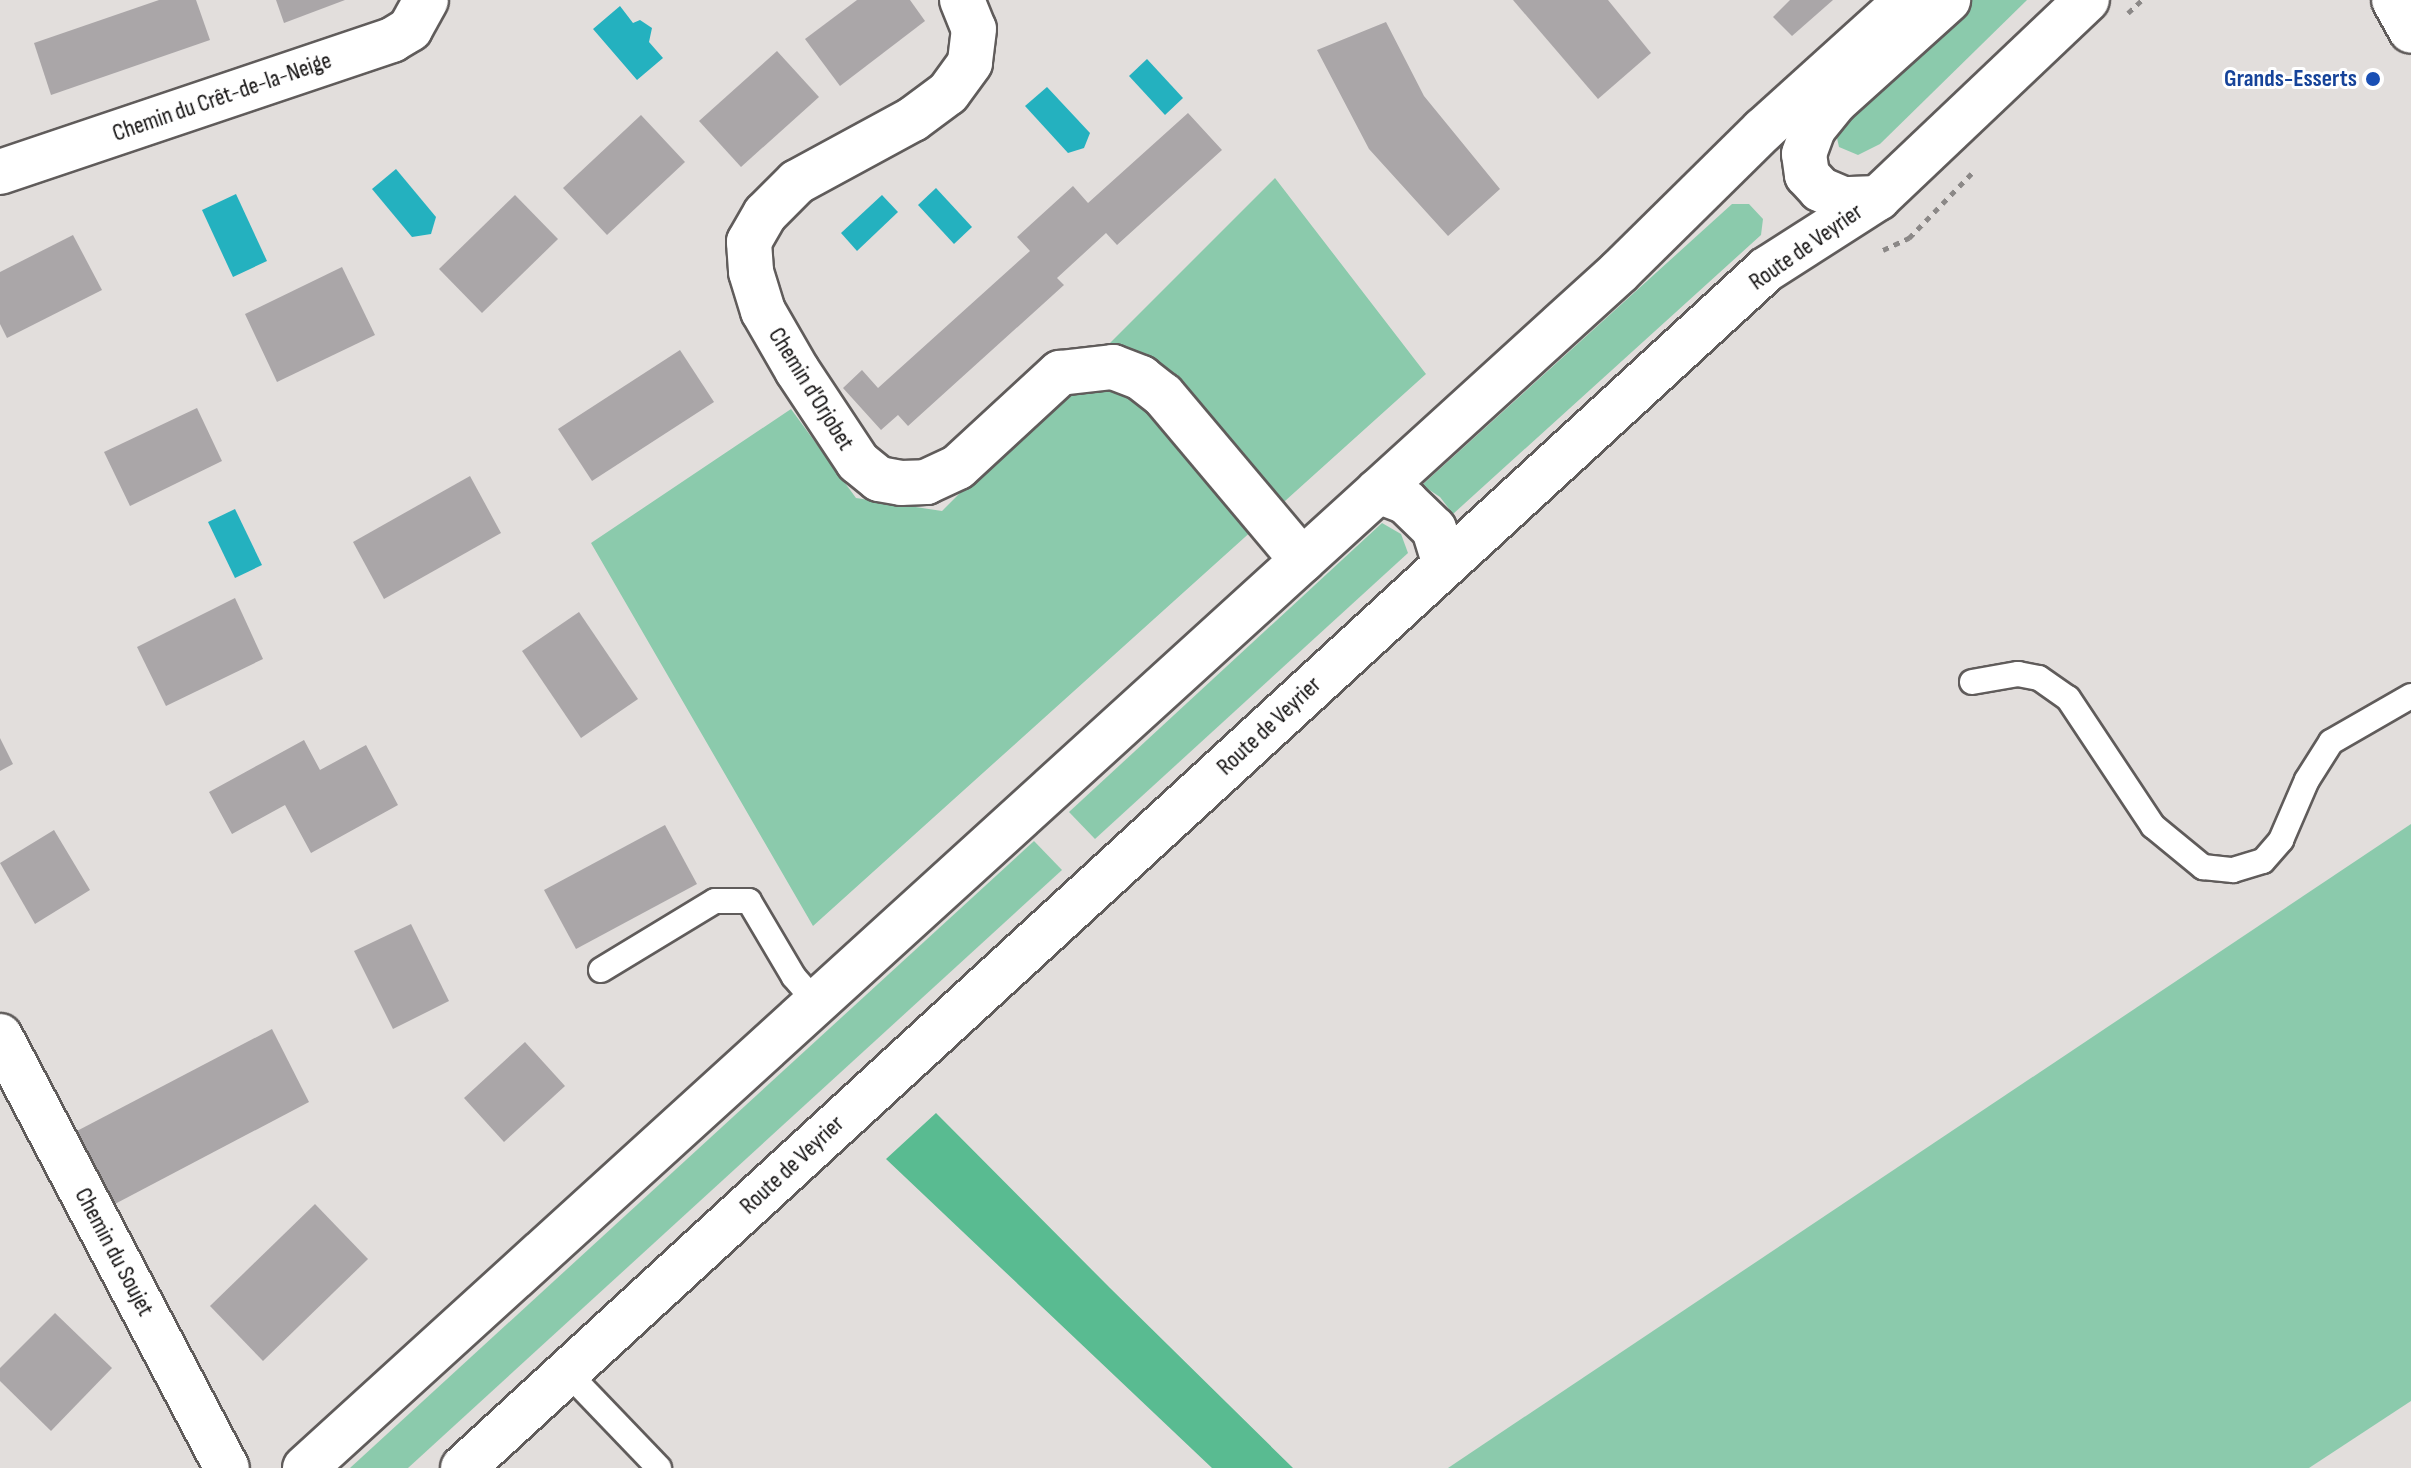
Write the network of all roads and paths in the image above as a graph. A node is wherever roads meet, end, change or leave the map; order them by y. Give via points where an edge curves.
1 (426, 0) edge
2 (962, 0) edge
3 (1907, 0) edge
4 (1948, 0) edge
5 (2087, 0) edge
6 (2394, 0) edge
7 (2411, 31) edge
8 (0, 172) edge
9 (1878, 198) junction
10 (1378, 491) junction
11 (1302, 560) junction
12 (1445, 564) junction
13 (1972, 682) dead end
14 (2411, 696) edge
15 (601, 970) dead end
16 (817, 1003) junction
17 (0, 1036) edge
18 (567, 1372) junction
19 (227, 1468) edge
20 (305, 1468) edge
21 (463, 1468) edge
22 (659, 1468) edge

1 - 8 main road, Chemin du Crêt-de-la-Neige via 410,29 392,40
2 - 11 main road, Chemin d'Orjobet via 974,29 970,63 948,93 913,119 797,182 765,214 749,242 751,272 763,311 797,370 858,462 879,479 901,483 926,482 958,467 1060,373 1113,367 1141,378 1163,395
3 - 10 main road
4 - 9 main road via 1836,101 1813,129 1804,154 1807,175 1820,189 1843,199
5 - 9 main road, Route de Veyrier
6 - 7 main road
9 - 12 main road, Route de Veyrier via 1767,269
10 - 11 main road
10 - 12 main road via 1406,502 1434,529
11 - 16 main road
12 - 18 main road, Route de Veyrier
13 - 14 lane via 2018,674 2039,678 2068,698 2153,826 2177,851 2203,867 2233,870 2263,861 2281,840 2307,780 2331,742
15 - 16 lane via 715,901 749,901 794,977
16 - 20 main road
17 - 19 main road, Chemin du Soujet
18 - 21 main road, Route de Veyrier
18 - 22 lane

